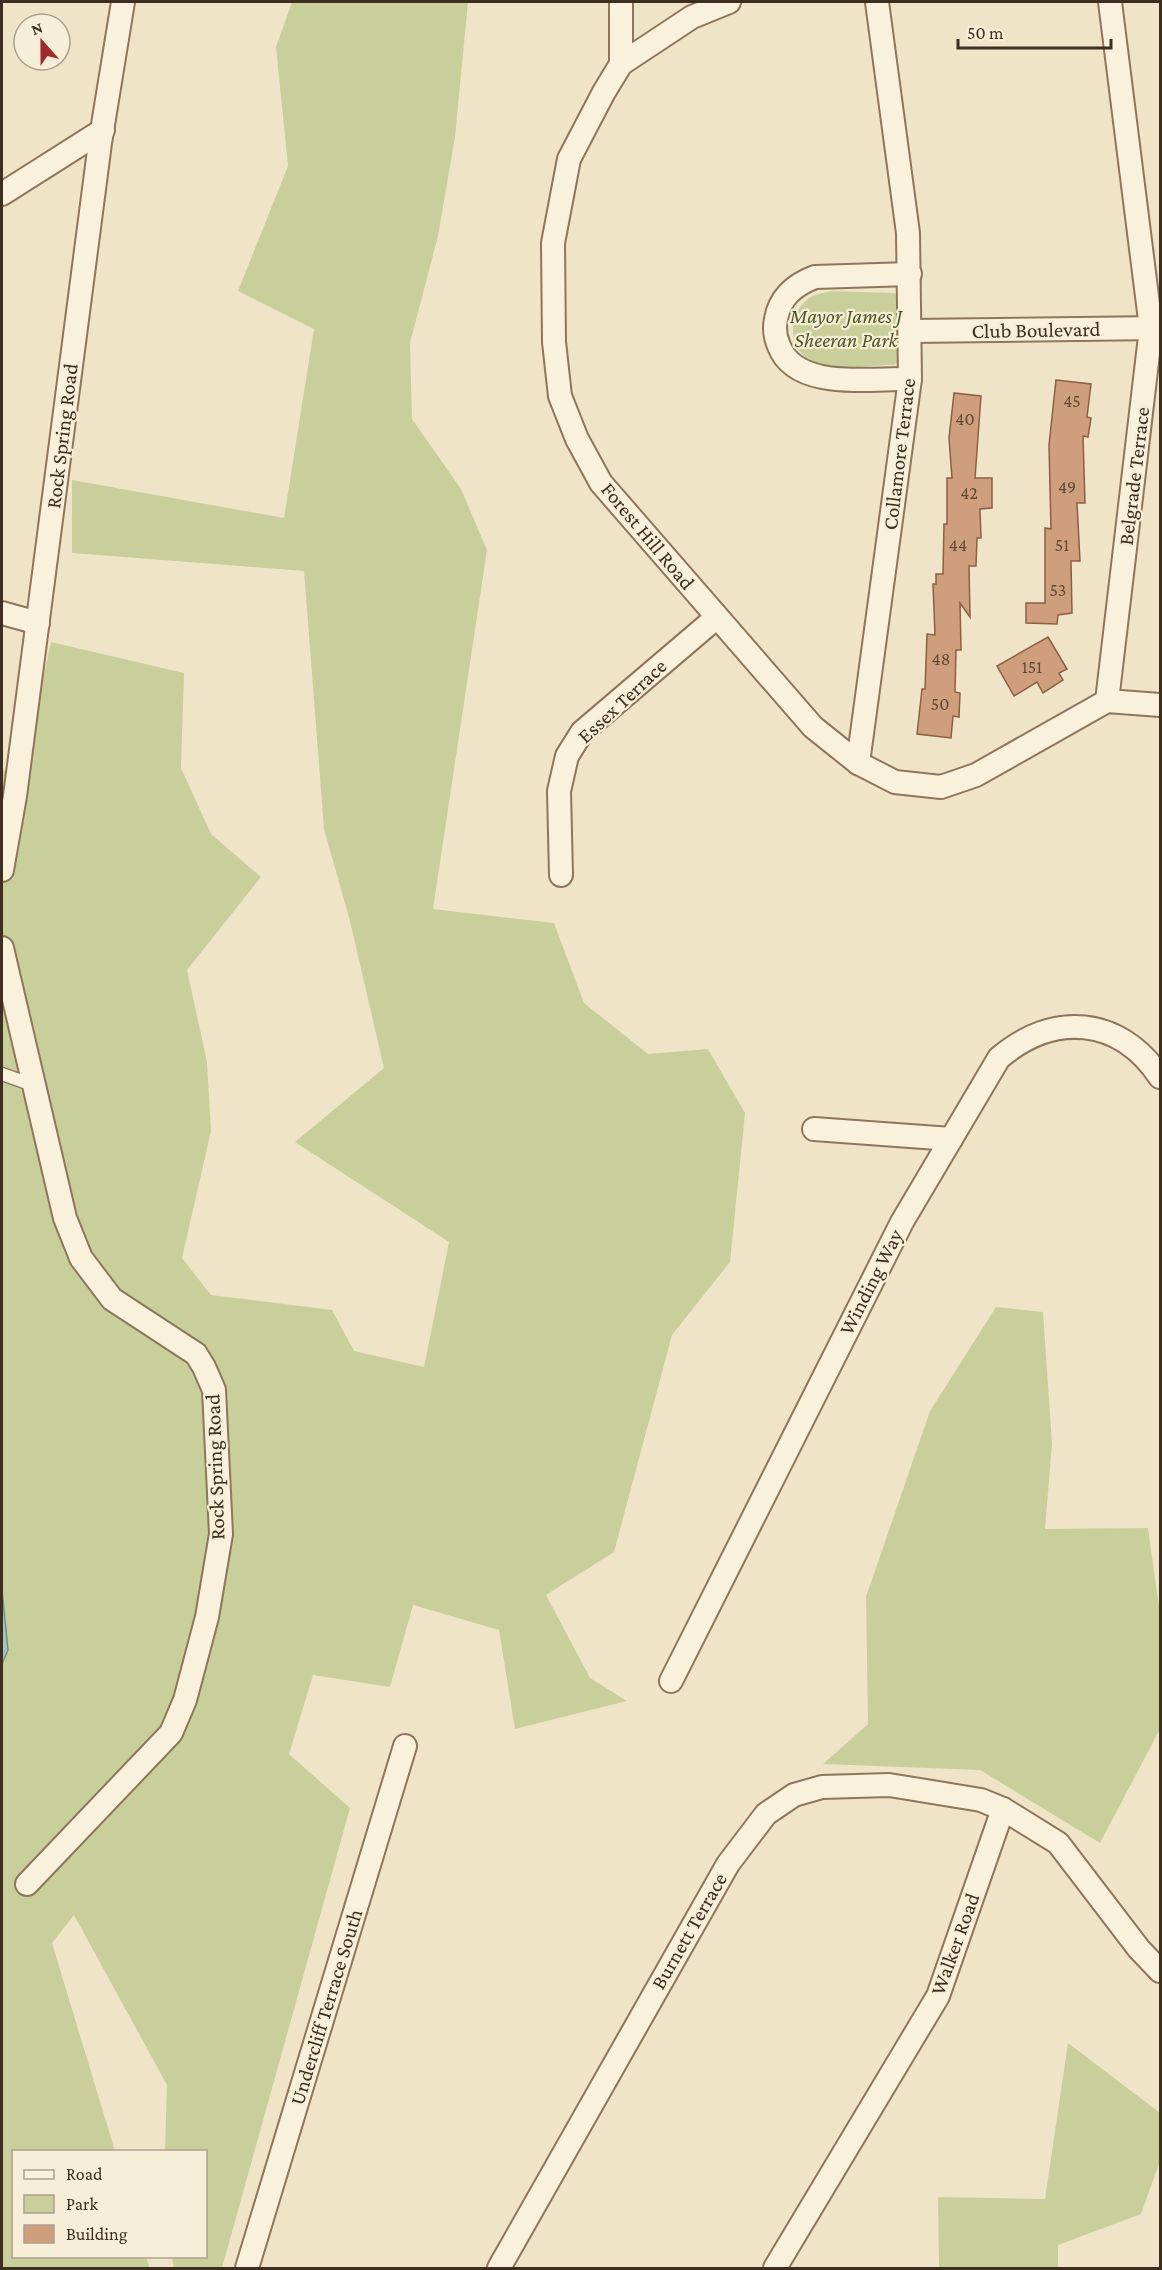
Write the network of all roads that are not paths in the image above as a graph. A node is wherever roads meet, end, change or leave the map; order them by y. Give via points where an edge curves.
1 (123, 2) edge
2 (621, 2) edge
3 (729, 2) edge
4 (877, 2) edge
5 (1110, 2) edge
6 (621, 64) junction
7 (103, 130) junction
8 (2, 194) edge
9 (910, 274) junction
10 (1156, 328) edge
11 (911, 331) junction
12 (910, 379) junction
13 (2, 613) edge
14 (717, 617) junction
15 (38, 623) junction
16 (1107, 701) junction
17 (1161, 705) edge
18 (858, 763) junction
19 (2, 869) edge
20 (561, 875) dead end
21 (2, 948) edge
22 (2, 1074) edge
23 (1161, 1077) edge
24 (33, 1085) junction
25 (814, 1129) dead end
26 (951, 1139) junction
27 (671, 1681) dead end
28 (405, 1746) dead end
29 (1003, 1809) junction
30 (27, 1884) dead end
31 (1161, 1971) edge
32 (247, 2268) edge
33 (500, 2268) edge
34 (775, 2268) edge

1 - 7 street, Rock Spring Road
2 - 6 street
3 - 6 street, Forest Hill Road via 692,17
4 - 9 street, Collamore Terrace
5 - 10 street, Belgrade Terrace
6 - 14 street, Forest Hill Road via 569,159 562,189 553,243 554,342 560,396 601,483
7 - 8 street
7 - 15 street, Rock Spring Road
9 - 11 street, Collamore Terrace
9 - 12 street via 815,278 800,283 779,307 775,322 775,338 781,353 804,374 820,378
10 - 11 street, Club Boulevard
10 - 16 street, Belgrade Terrace
11 - 12 street, Collamore Terrace
12 - 18 street, Collamore Terrace
13 - 15 street
14 - 18 street, Forest Hill Road via 813,727
14 - 20 street, Essex Terrace via 582,732 567,756 559,791
15 - 19 street, Rock Spring Road
16 - 17 street
16 - 18 street, Forest Hill Road via 976,775 941,787 895,782
21 - 24 street, Rock Spring Road
22 - 24 lane
23 - 26 street, Winding Way via 1136,1048 1117,1036 1097,1029 1054,1028 1034,1034 999,1058
24 - 30 street, Rock Spring Road via 65,1218 81,1258 112,1299 196,1354 210,1382 221,1534 207,1617 185,1700 171,1732
25 - 26 street
26 - 27 street, Winding Way via 902,1222
28 - 32 street, Undercliff Terrace South
29 - 31 street via 1058,1843
29 - 33 street, Burnett Terrace via 956,1794 889,1785 822,1787 794,1796 766,1814 728,1864
29 - 34 street, Walker Road via 938,1996

